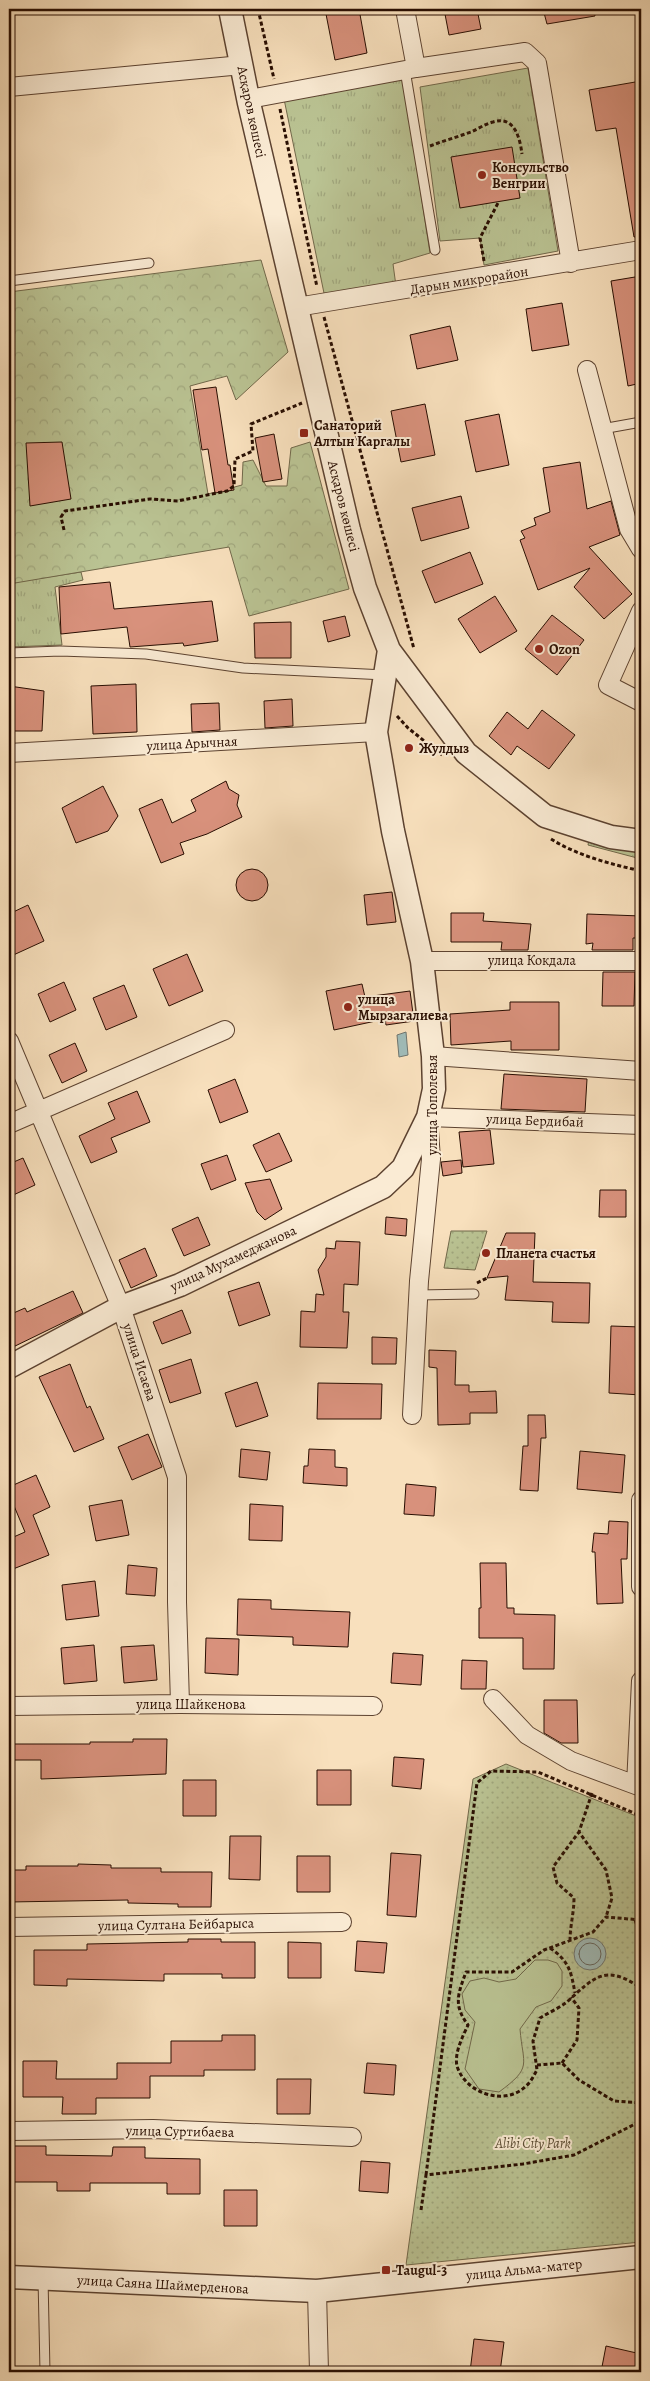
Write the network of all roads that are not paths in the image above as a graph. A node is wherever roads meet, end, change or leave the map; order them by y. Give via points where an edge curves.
1 (230, 9) edge
2 (405, 9) edge
3 (242, 65) junction
4 (411, 69) junction
5 (9, 87) edge
6 (249, 99) junction
7 (435, 250) dead end
8 (641, 250) edge
9 (149, 263) dead end
10 (571, 263) junction
11 (9, 281) edge
12 (297, 307) junction
13 (587, 370) dead end
14 (641, 422) edge
15 (602, 429) junction
16 (641, 550) edge
17 (641, 611) edge
18 (389, 650) junction
19 (9, 653) edge
20 (385, 675) junction
21 (641, 702) edge
22 (376, 732) junction
23 (9, 753) edge
24 (641, 841) edge
25 (422, 961) junction
26 (641, 961) edge
27 (225, 1030) dead end
28 (9, 1041) edge
29 (433, 1056) junction
30 (641, 1071) edge
31 (38, 1110) junction
32 (428, 1117) junction
33 (9, 1124) edge
34 (641, 1125) edge
35 (474, 1294) dead end
36 (418, 1295) junction
37 (122, 1307) junction
38 (9, 1367) edge
39 (412, 1415) dead end
40 (641, 1500) edge
41 (641, 1587) edge
42 (641, 1681) edge
43 (493, 1699) dead end
44 (180, 1704) junction
45 (9, 1706) edge
46 (373, 1706) dead end
47 (638, 1786) edge
48 (342, 1922) dead end
49 (9, 1927) edge
50 (9, 2131) edge
51 (352, 2137) dead end
52 (641, 2257) edge
53 (9, 2276) edge
54 (43, 2278) junction
55 (317, 2291) junction
56 (45, 2372) edge
57 (319, 2372) edge

1 - 3 street, Асқаров көшесі
2 - 4 street
3 - 5 street
3 - 6 street, Асқаров көшесі
4 - 6 street
4 - 7 lane via 418,149
4 - 10 street via 525,52 537,63
6 - 12 street, Асқаров көшесі
8 - 10 street, Дарын микрорайон
9 - 11 lane
10 - 12 street, Дарын микрорайон
12 - 18 street, Асқаров көшесі via 348,530 365,588
13 - 15 street
14 - 15 lane
15 - 16 street via 629,529
17 - 21 street via 608,685
18 - 20 street, улица Тополевая
18 - 24 street, Асқаров көшесі via 466,753 545,816 611,837
19 - 20 lane via 146,654 243,668
20 - 22 street, улица Тополевая
22 - 23 street, улица Арычная
22 - 25 street, улица Тополевая via 392,831
25 - 26 street, улица Кокдала
25 - 29 street, улица Тополевая
27 - 31 street
28 - 31 street, улица Исаева
29 - 30 street
29 - 32 street, улица Тополевая via 434,1090
31 - 33 street
31 - 37 street, улица Исаева
32 - 34 street, улица Бердибай
32 - 36 street, улица Тополевая via 431,1159
32 - 37 street, улица Мухамеджанова via 403,1168 383,1187 180,1285
35 - 36 lane
36 - 39 street, улица Тополевая
37 - 38 street, улица Мухамеджанова
37 - 44 street, улица Исаева via 177,1477
40 - 41 street
42 - 47 street
43 - 47 street via 528,1735 571,1761
44 - 45 street, улица Шайкенова
44 - 46 street, улица Шайкенова
48 - 49 street, улица Султана Бейбарыса
50 - 51 street, улица Суртибаева via 153,2129
52 - 55 street, улица Альма-матер
53 - 54 street, улица Саяна Шаймерденова
54 - 55 street, улица Саяна Шаймерденова
54 - 56 lane
55 - 57 street

